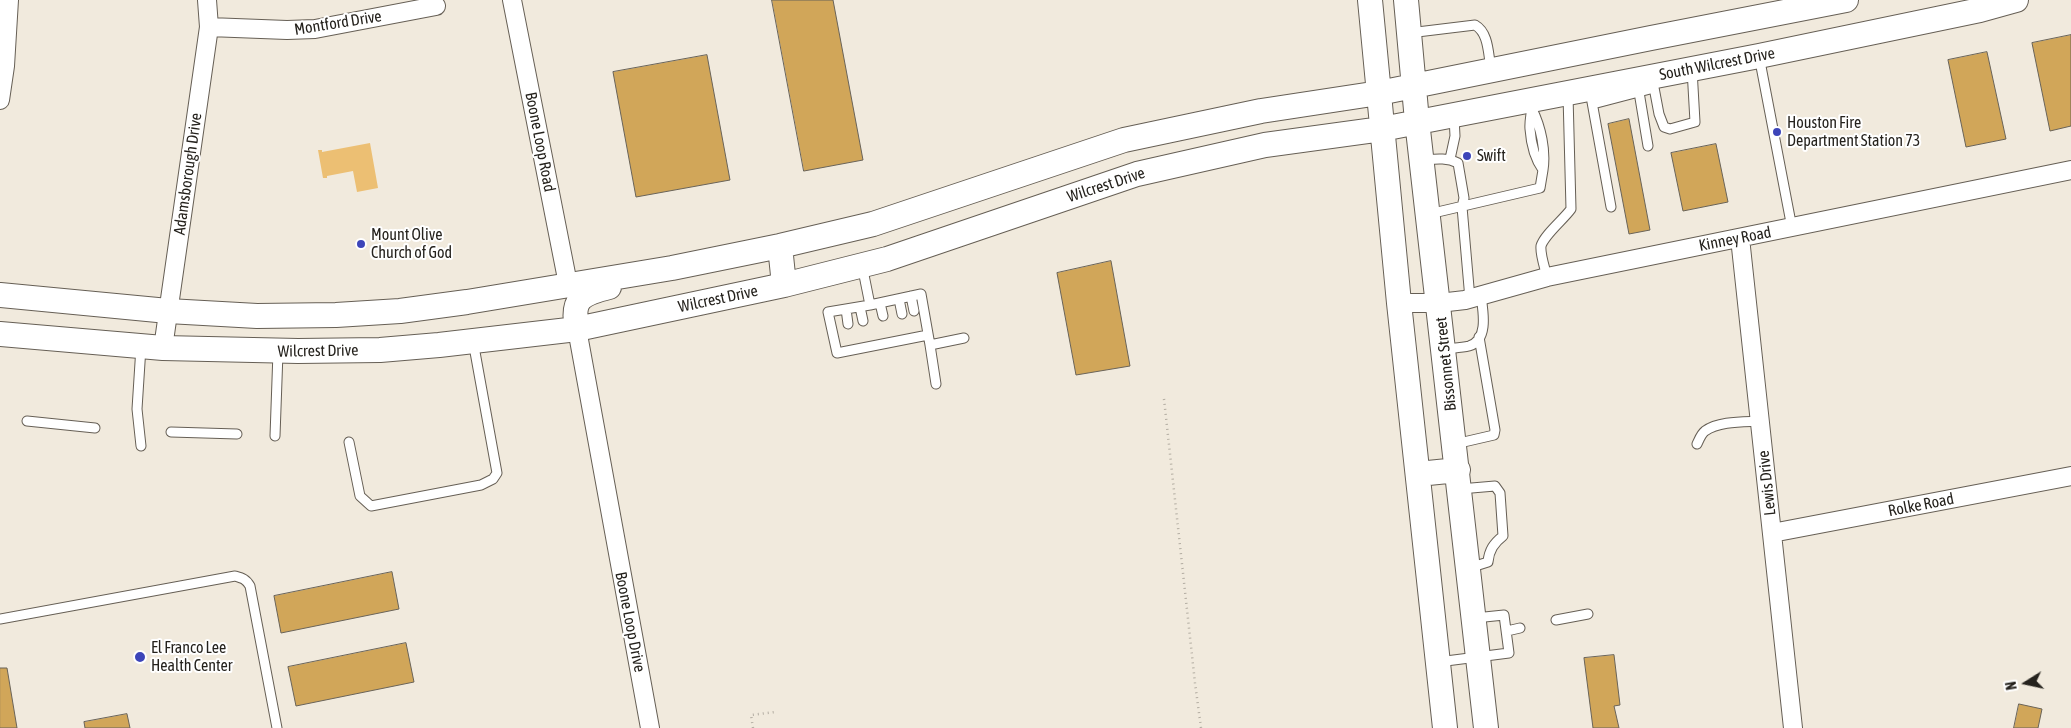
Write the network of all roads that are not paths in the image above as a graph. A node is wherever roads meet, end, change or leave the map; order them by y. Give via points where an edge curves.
1 (9, 0) edge
2 (207, 0) edge
3 (512, 0) edge
4 (1370, 0) edge
5 (1406, 0) edge
6 (1846, 0) edge
7 (2016, 0) edge
8 (436, 6) dead end
9 (1745, 19) junction
10 (209, 27) junction
11 (1409, 34) junction
12 (1759, 56) junction
13 (1692, 69) junction
14 (1491, 71) junction
15 (1646, 84) junction
16 (1414, 86) junction
17 (1379, 93) junction
18 (1583, 95) junction
19 (0, 100) edge
20 (1531, 104) junction
21 (1453, 114) junction
22 (1418, 121) junction
23 (1382, 129) junction
24 (1124, 140) junction
25 (1648, 146) dead end
26 (1450, 159) junction
27 (1422, 160) junction
28 (2071, 170) edge
29 (1137, 174) junction
30 (965, 193) junction
31 (1462, 207) junction
32 (1611, 207) dead end
33 (1429, 214) junction
34 (1792, 228) junction
35 (956, 234) junction
36 (1740, 238) junction
37 (780, 246) junction
38 (862, 265) junction
39 (672, 268) junction
40 (1547, 277) junction
41 (568, 284) junction
42 (784, 285) junction
43 (0, 295) edge
44 (912, 296) junction
45 (1475, 297) junction
46 (899, 299) junction
47 (880, 303) junction
48 (1399, 303) junction
49 (1439, 303) junction
50 (865, 306) junction
51 (846, 309) junction
52 (168, 311) junction
53 (914, 311) dead end
54 (902, 314) dead end
55 (882, 316) dead end
56 (863, 321) dead end
57 (848, 324) dead end
58 (577, 329) junction
59 (921, 333) junction
60 (0, 334) edge
61 (1479, 337) junction
62 (964, 338) dead end
63 (852, 340) dead end
64 (473, 341) junction
65 (930, 345) junction
66 (152, 347) junction
67 (853, 349) junction
68 (1444, 350) junction
69 (278, 351) junction
70 (936, 384) dead end
71 (26, 421) dead end
72 (1760, 421) junction
73 (95, 428) dead end
74 (171, 432) dead end
75 (237, 434) dead end
76 (275, 436) dead end
77 (349, 442) dead end
78 (1455, 444) junction
79 (1697, 444) dead end
80 (141, 446) dead end
81 (1418, 474) junction
82 (2071, 476) edge
83 (1459, 480) junction
84 (1772, 533) junction
85 (1469, 568) junction
86 (1588, 614) dead end
87 (1474, 618) junction
88 (0, 619) edge
89 (1556, 620) dead end
90 (1520, 628) dead end
91 (1507, 630) junction
92 (1478, 658) junction
93 (1438, 662) junction
94 (277, 728) edge
95 (650, 728) edge
96 (1445, 728) edge
97 (1486, 728) edge
98 (1793, 728) edge

1 - 19 street
2 - 10 street, Adamsborough Drive
3 - 41 street, Boone Loop Road
4 - 17 main road
5 - 11 main road, Bissonnet Street
6 - 9 main road
7 - 12 main road, South Wilcrest Drive
8 - 10 street, Montford Drive via 315,28
9 - 12 main road
9 - 14 main road
10 - 52 street, Adamsborough Drive
11 - 14 lane via 1475,25 1484,34
11 - 16 main road, Bissonnet Street
12 - 13 main road, South Wilcrest Drive
12 - 34 lane
13 - 15 main road, South Wilcrest Drive
13 - 15 lane via 1696,118 1692,124 1670,129 1664,127
14 - 16 main road
15 - 18 main road, South Wilcrest Drive
15 - 25 lane
16 - 17 main road
16 - 22 main road, Bissonnet Street
17 - 23 main road
17 - 24 main road via 1261,111
18 - 20 main road, South Wilcrest Drive
18 - 32 lane
18 - 40 lane via 1571,208 1541,248
20 - 21 main road, South Wilcrest Drive
20 - 31 lane via 1530,129 1536,161 1543,170 1540,188
21 - 22 main road, South Wilcrest Drive
21 - 26 lane via 1455,136
22 - 23 main road, Wilcrest Drive
22 - 27 main road, Bissonnet Street
23 - 29 main road, Wilcrest Drive via 1265,145
23 - 48 main road
24 - 29 main road
24 - 30 main road
26 - 27 lane
26 - 31 lane via 1458,163 1464,198
27 - 33 main road, Bissonnet Street
28 - 34 street, Kinney Road
29 - 35 main road, Wilcrest Drive
30 - 35 main road
30 - 37 main road via 873,224
31 - 33 lane
31 - 45 lane
33 - 49 main road, Bissonnet Street
34 - 36 street, Kinney Road
35 - 38 main road, Wilcrest Drive
36 - 40 street, Kinney Road
36 - 72 street, Lewis Drive
37 - 39 main road
37 - 42 main road
38 - 42 main road, Wilcrest Drive
38 - 50 lane
39 - 41 main road
39 - 58 main road via 655,277 589,292 576,306
40 - 45 street, Kinney Road
41 - 52 main road via 400,311 257,316
42 - 58 main road, Wilcrest Drive
43 - 52 main road
44 - 46 lane
44 - 53 lane
44 - 59 lane via 920,294
45 - 49 street, Kinney Road
45 - 61 lane via 1484,321
46 - 47 lane
46 - 54 lane
47 - 50 lane
47 - 55 lane
48 - 49 street, Kinney Road
48 - 81 main road
49 - 68 main road, Bissonnet Street
50 - 51 lane
50 - 56 lane
51 - 57 lane
51 - 67 lane via 828,312 836,352
52 - 66 street, Adamsborough Drive
58 - 64 main road, Wilcrest Drive
58 - 95 street, Boone Loop Drive
59 - 65 lane
59 - 67 lane via 867,342
60 - 66 main road, Wilcrest Drive
61 - 68 lane via 1471,346
61 - 78 lane via 1494,435
62 - 65 lane
63 - 67 lane
64 - 69 main road, Wilcrest Drive via 380,350
64 - 77 lane via 496,472 493,479 481,485 371,506 360,496
65 - 70 lane
66 - 69 main road, Wilcrest Drive
66 - 80 lane via 137,409
68 - 78 main road, Bissonnet Street
69 - 76 lane
71 - 73 lane
72 - 79 lane via 1707,430
72 - 84 street, Lewis Drive
74 - 75 lane
78 - 83 main road, Bissonnet Street
81 - 83 main road
81 - 93 main road
82 - 84 street, Rolke Road
83 - 85 main road, Bissonnet Street
83 - 85 lane via 1495,486 1500,493 1503,536 1489,553 1488,562
84 - 98 street, Lewis Drive
85 - 87 main road, Bissonnet Street
86 - 89 lane
87 - 91 lane via 1504,615
87 - 92 main road, Bissonnet Street
88 - 94 lane via 235,576 241,578 250,586
90 - 91 lane
91 - 92 lane via 1509,653
92 - 93 lane
92 - 97 main road, Bissonnet Street
93 - 96 main road

